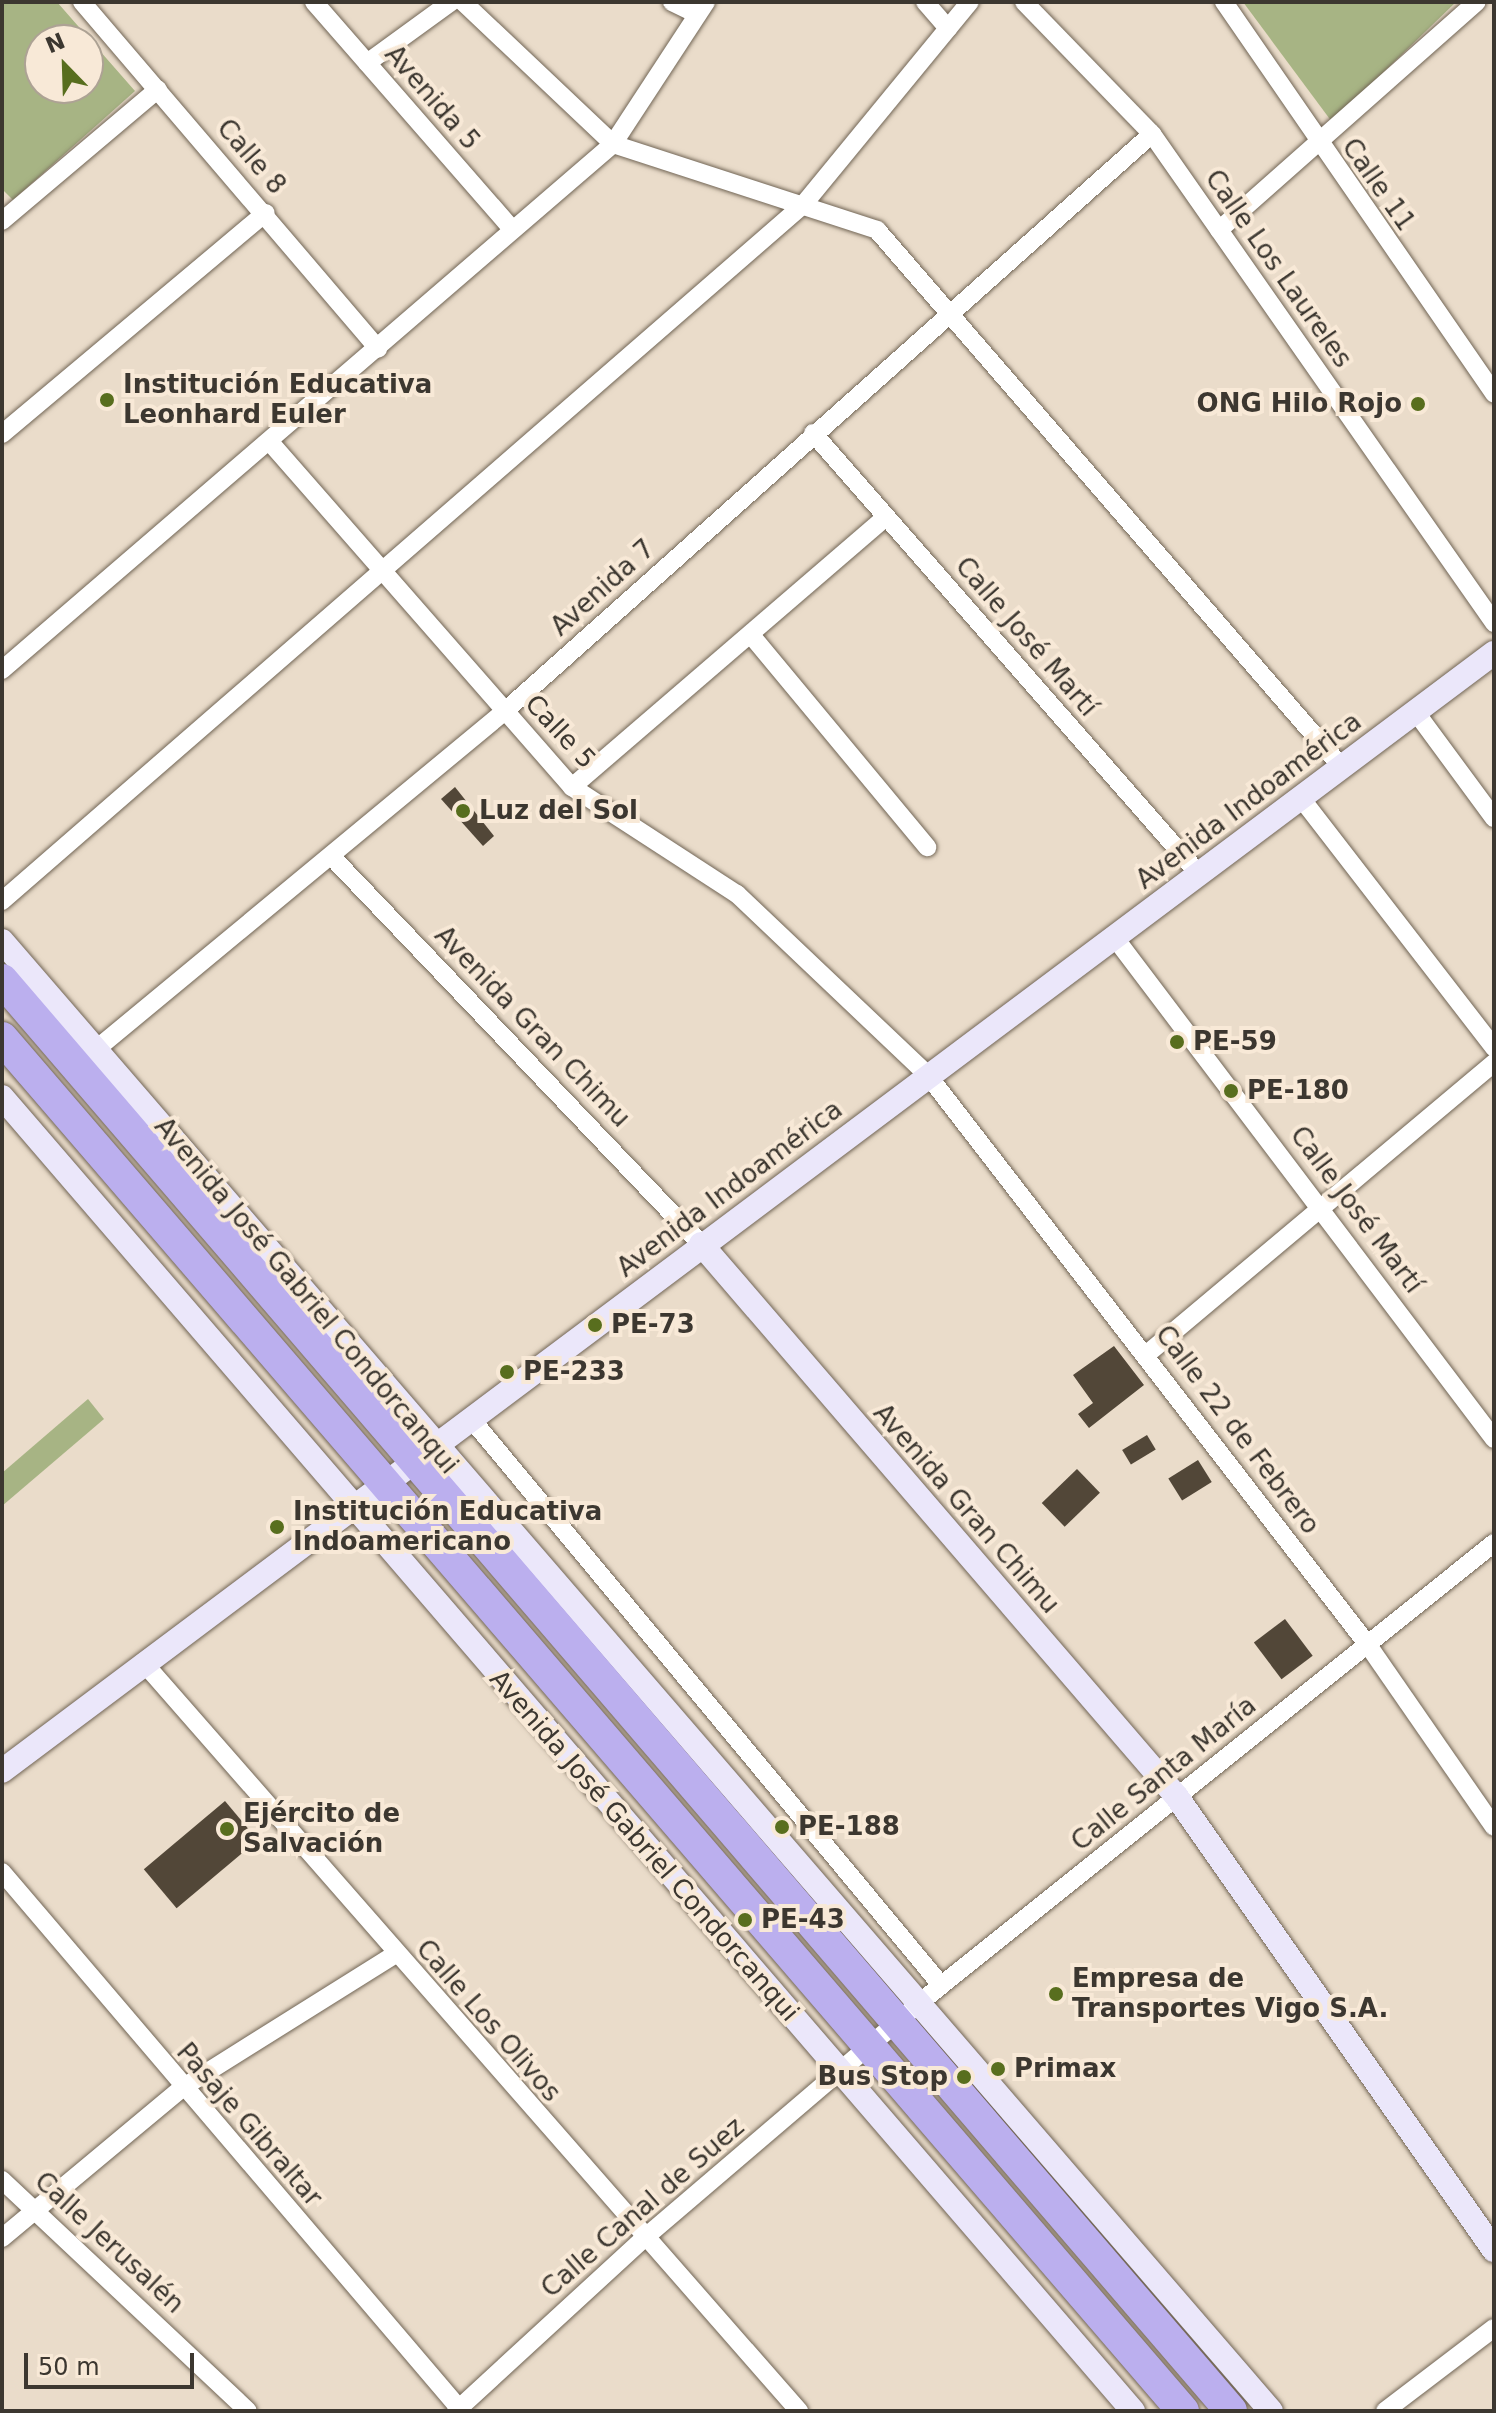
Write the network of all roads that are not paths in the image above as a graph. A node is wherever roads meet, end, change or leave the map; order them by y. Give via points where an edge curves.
1 (82, 2) edge
2 (314, 2) edge
3 (451, 2) edge
4 (463, 2) edge
5 (672, 2) edge
6 (925, 2) edge
7 (970, 2) edge
8 (1024, 2) edge
9 (1224, 2) edge
10 (1477, 2) edge
11 (701, 8) edge
12 (948, 28) junction
13 (367, 63) junction
14 (158, 89) junction
15 (1152, 134) junction
16 (613, 144) junction
17 (1320, 147) junction
18 (803, 205) junction
19 (265, 213) junction
20 (2, 221) edge
21 (512, 229) junction
22 (1219, 230) junction
23 (951, 313) junction
24 (378, 349) junction
25 (1494, 394) edge
26 (813, 433) junction
27 (2, 434) edge
28 (269, 441) junction
29 (886, 517) junction
30 (383, 568) junction
31 (1494, 623) edge
32 (751, 635) junction
33 (1494, 653) edge
34 (2, 670) edge
35 (505, 711) junction
36 (1415, 711) junction
37 (1341, 766) junction
38 (572, 787) junction
39 (1301, 798) junction
40 (1494, 818) edge
41 (927, 847) dead end
42 (332, 857) junction
43 (1199, 874) junction
44 (2, 901) edge
45 (1115, 938) junction
46 (2, 941) edge
47 (2, 980) edge
48 (2, 1038) edge
49 (1494, 1048) edge
50 (87, 1057) junction
51 (1494, 1063) edge
52 (927, 1074) junction
53 (2, 1097) edge
54 (1322, 1207) junction
55 (701, 1244) junction
56 (1147, 1354) junction
57 (473, 1421) junction
58 (1494, 1439) edge
59 (426, 1456) junction
60 (389, 1486) junction
61 (355, 1512) junction
62 (1494, 1543) edge
63 (1368, 1645) junction
64 (143, 1662) junction
65 (2, 1771) edge
66 (1177, 1797) junction
67 (1494, 1827) edge
68 (2, 1872) edge
69 (396, 1954) junction
70 (941, 1985) junction
71 (918, 2004) junction
72 (894, 2025) junction
73 (869, 2049) junction
74 (840, 2073) junction
75 (182, 2088) junction
76 (2, 2180) edge
77 (34, 2206) junction
78 (2, 2238) edge
79 (642, 2240) junction
80 (1494, 2250) edge
81 (1494, 2328) edge
82 (1172, 2407) edge
83 (458, 2410) edge
84 (248, 2411) edge
85 (799, 2411) edge
86 (1133, 2411) edge
87 (1231, 2411) edge
88 (1271, 2411) edge
89 (1385, 2411) edge

1 - 14 street, Calle 8
2 - 13 street, Avenida 5
3 - 13 street
4 - 16 street
5 - 11 street
6 - 12 street
7 - 12 street
8 - 15 street, Calle Los Laureles
9 - 17 street, Calle 11
10 - 17 street
11 - 16 street
12 - 18 street
13 - 21 street, Avenida 5
14 - 19 street, Calle 8
14 - 20 street
15 - 22 street, Calle Los Laureles
15 - 23 street, Avenida 7
16 - 18 street
16 - 21 street
17 - 22 street
17 - 25 street, Calle 11
18 - 23 street via 877,230
18 - 30 street
19 - 24 street, Calle 8
19 - 27 street
21 - 24 street
22 - 31 street, Calle Los Laureles
23 - 26 street, Avenida 7
23 - 37 street
24 - 28 street
26 - 29 street, Calle José Martí
26 - 35 street, Avenida 7
28 - 30 street, Calle 5
28 - 34 street
29 - 32 street
29 - 43 street, Calle José Martí
30 - 35 street, Calle 5
30 - 44 street
32 - 38 street
32 - 41 street
33 - 36 street, Avenida Indoamérica
35 - 38 street, Calle 5
35 - 42 street, Avenida 7
36 - 37 street, Avenida Indoamérica
36 - 40 street
37 - 39 street, Avenida Indoamérica
38 - 52 street, Calle 5 via 737,894
39 - 43 street, Avenida Indoamérica
39 - 49 street
42 - 50 street, Avenida 7
42 - 55 street, Avenida Gran Chimu
43 - 45 street, Avenida Indoamérica
45 - 52 street, Avenida Indoamérica
45 - 54 street, Calle José Martí
46 - 50 street, Avenida José Gabriel Condorcanqui
47 - 50 highway, Avenida José Gabriel Condorcanqui
48 - 60 highway, Avenida José Gabriel Condorcanqui
50 - 59 highway, Avenida José Gabriel Condorcanqui
51 - 54 street
52 - 55 street, Avenida Indoamérica
52 - 56 street, Calle 22 de Febrero
53 - 61 street, Avenida José Gabriel Condorcanqui
54 - 56 street
54 - 58 street, Calle José Martí
55 - 57 street, Avenida Indoamérica
55 - 66 street, Avenida Gran Chimu
56 - 63 street, Calle 22 de Febrero
57 - 59 street, Avenida Indoamérica
57 - 70 street
59 - 60 street, Avenida Indoamérica
59 - 71 street, Avenida José Gabriel Condorcanqui
59 - 72 highway, Avenida José Gabriel Condorcanqui
60 - 61 street, Avenida Indoamérica
60 - 73 highway, Avenida José Gabriel Condorcanqui
61 - 64 street, Avenida Indoamérica
61 - 74 street, Avenida José Gabriel Condorcanqui
62 - 63 street, Calle Santa María
63 - 66 street, Calle Santa María
63 - 67 street, Calle 22 de Febrero
64 - 65 street, Avenida Indoamérica
64 - 69 street, Calle Los Olivos
66 - 70 street, Calle Santa María
66 - 80 street, Avenida Gran Chimu
68 - 75 street, Pasaje Gibraltar
69 - 75 street
69 - 79 street, Calle Los Olivos
70 - 71 street, Calle Santa María
71 - 72 street, Calle Santa María
71 - 88 street, Avenida José Gabriel Condorcanqui
72 - 73 street, Calle Santa María
72 - 87 highway, Avenida José Gabriel Condorcanqui
73 - 74 street, Calle Canal de Suez
73 - 82 highway, Avenida José Gabriel Condorcanqui
74 - 79 street, Calle Canal de Suez
74 - 86 street, Avenida José Gabriel Condorcanqui
75 - 77 street
75 - 83 street, Pasaje Gibraltar
76 - 77 street, Calle Jerusalén
77 - 78 street
77 - 84 street, Calle Jerusalén
79 - 83 street, Calle Canal de Suez
79 - 85 street, Calle Los Olivos
81 - 89 street

